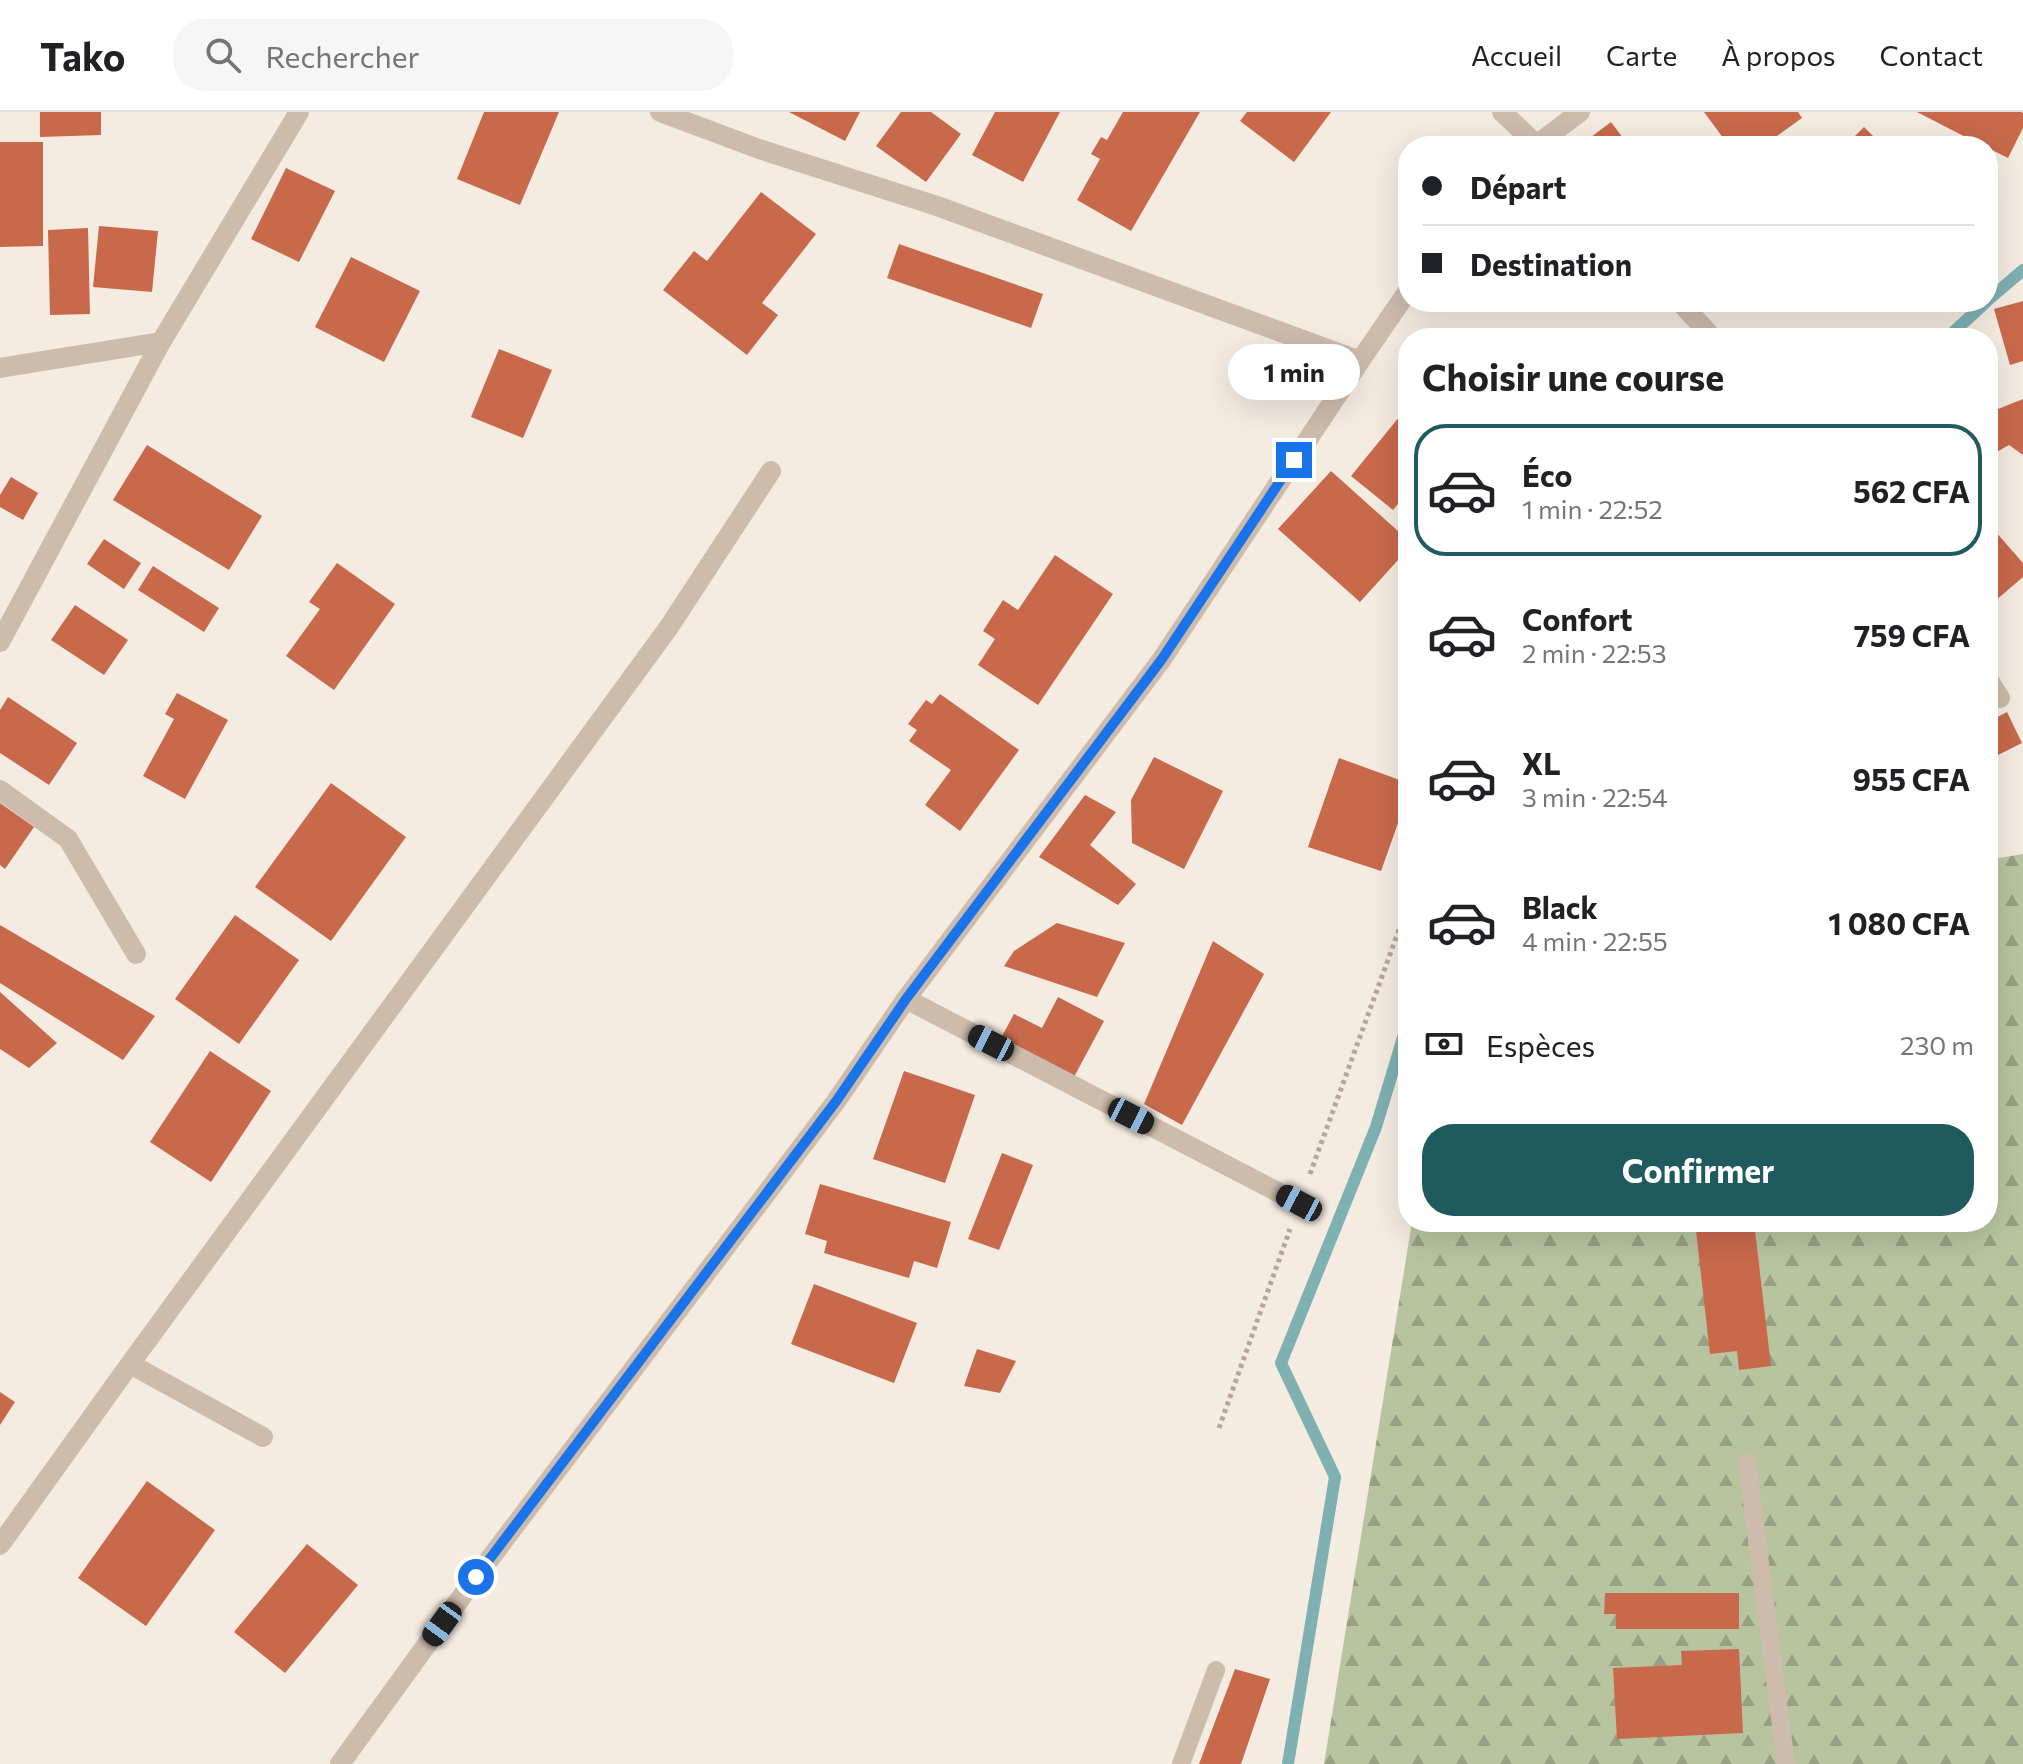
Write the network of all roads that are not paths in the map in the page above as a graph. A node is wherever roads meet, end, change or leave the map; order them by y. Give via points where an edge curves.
1 (299, 112) edge
2 (660, 112) edge
3 (1502, 112) edge
4 (1580, 112) edge
5 (1527, 136) edge
6 (1550, 136) edge
7 (1398, 306) edge
8 (1689, 312) edge
9 (1704, 328) edge
10 (161, 342) junction
11 (1360, 361) junction
12 (0, 368) edge
13 (771, 471) dead end
14 (0, 642) edge
15 (1998, 695) edge
16 (2000, 698) dead end
17 (0, 790) edge
18 (136, 954) dead end
19 (906, 999) junction
20 (1299, 1203) road end
21 (130, 1364) junction
22 (263, 1437) dead end
23 (1747, 1463) dead end
24 (0, 1545) edge
25 (1216, 1670) dead end
26 (340, 1764) edge
27 (1181, 1764) edge
28 (1786, 1764) edge

1 - 10 street
2 - 11 street via 937,206
3 - 5 street
4 - 6 street
7 - 11 street
8 - 9 street
10 - 12 street
10 - 14 street
11 - 19 street via 1162,659
13 - 21 street via 669,627
15 - 16 street
17 - 18 street via 68,839
19 - 20 street
19 - 26 street via 837,1100
21 - 22 street
21 - 24 street
23 - 28 lane
25 - 27 lane

